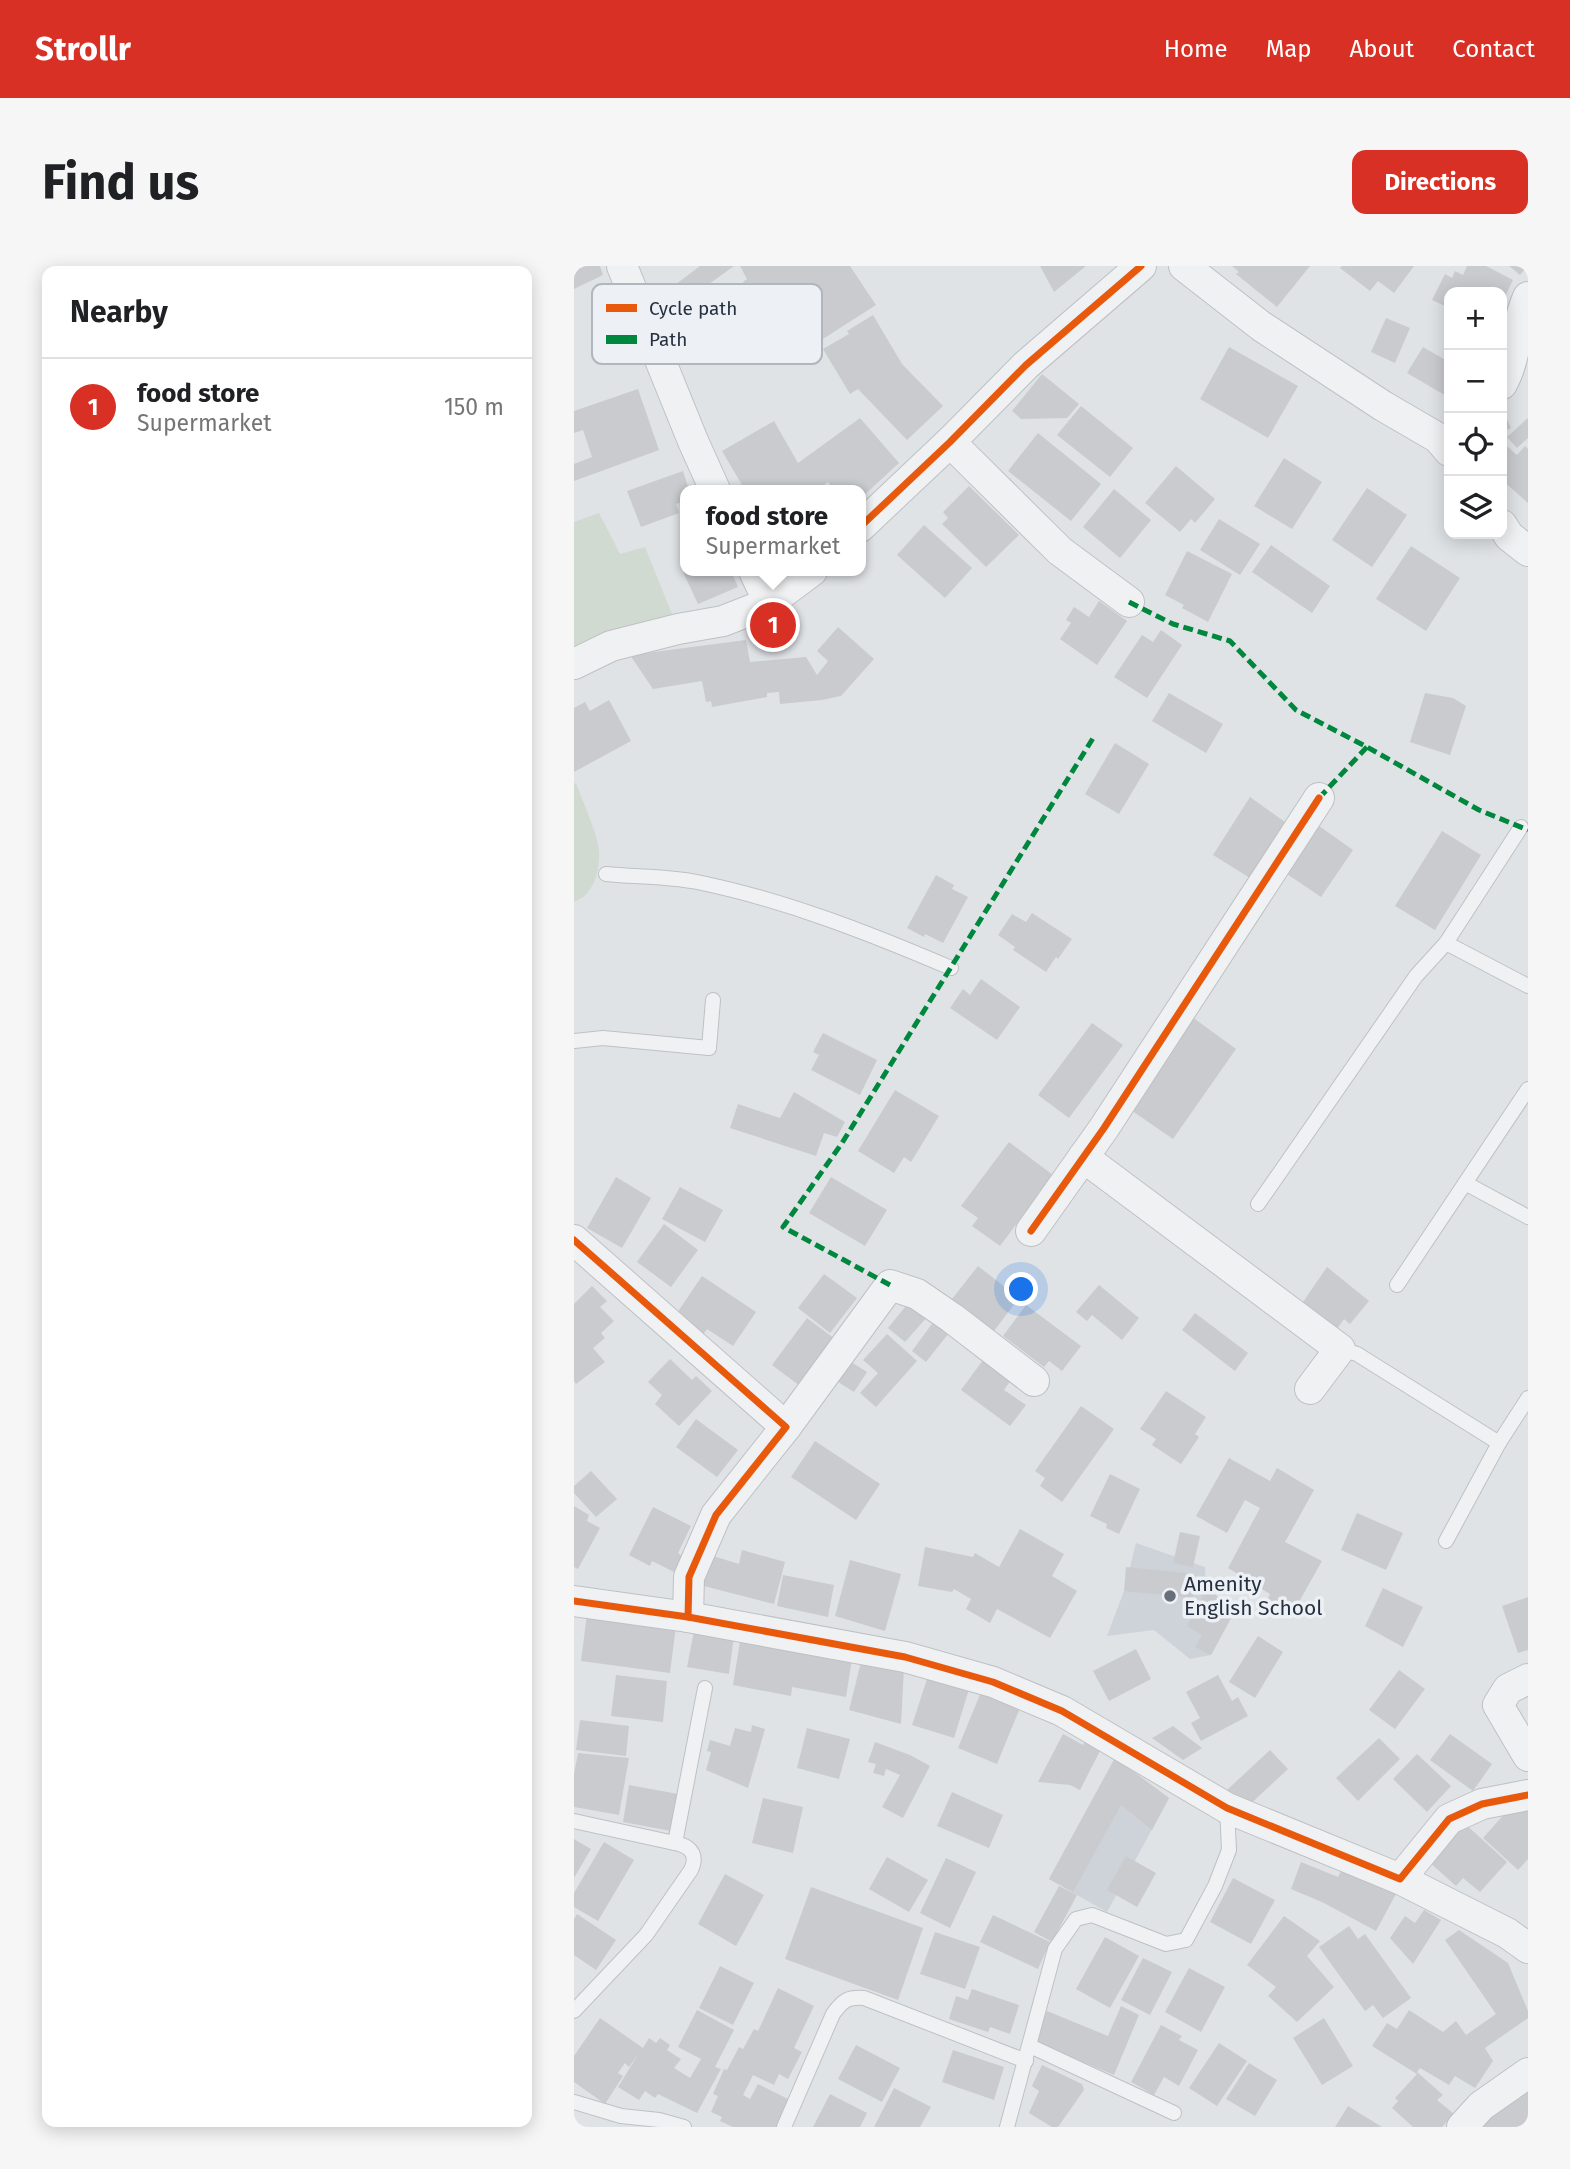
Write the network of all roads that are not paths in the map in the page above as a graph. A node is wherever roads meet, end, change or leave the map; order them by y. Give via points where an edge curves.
1 (622, 266) edge
2 (1141, 266) edge
3 (1184, 266) edge
4 (629, 284) edge
5 (1528, 297) edge
6 (662, 364) edge
7 (1507, 373) edge
8 (1444, 439) edge
9 (950, 442) junction
10 (713, 485) edge
11 (866, 521) edge
12 (1507, 533) edge
13 (1528, 551) edge
14 (756, 576) edge
15 (805, 576) edge
16 (1129, 601) dead end
17 (769, 603) junction
18 (574, 664) edge
19 (1320, 797) dead end
20 (1521, 827) dead end
21 (606, 874) dead end
22 (1446, 943) junction
23 (951, 968) dead end
24 (1528, 986) edge
25 (713, 1000) dead end
26 (574, 1041) edge
27 (1528, 1089) edge
28 (1083, 1157) junction
29 (1465, 1183) junction
30 (1258, 1204) dead end
31 (1528, 1217) edge
32 (1031, 1231) dead end
33 (574, 1240) edge
34 (1397, 1285) dead end
35 (1340, 1349) junction
36 (1034, 1381) dead end
37 (1310, 1389) dead end
38 (1528, 1399) edge
39 (786, 1427) junction
40 (1499, 1443) junction
41 (1446, 1541) dead end
42 (574, 1601) edge
43 (688, 1617) junction
44 (1528, 1679) edge
45 (705, 1688) dead end
46 (1528, 1756) edge
47 (1528, 1796) edge
48 (1227, 1808) junction
49 (574, 1821) edge
50 (675, 1843) junction
51 (1400, 1879) junction
52 (1528, 1948) edge
53 (574, 2011) edge
54 (1030, 2046) junction
55 (1026, 2061) junction
56 (1528, 2073) edge
57 (574, 2102) edge
58 (1174, 2113) dead end
59 (684, 2127) edge
60 (784, 2127) edge
61 (1007, 2127) edge
62 (1462, 2127) edge

1 - 4 street
2 - 9 street via 1026,365
3 - 8 street via 1261,326 1383,407
5 - 7 street
6 - 10 street
9 - 11 street
9 - 16 street via 1060,551
12 - 13 street
14 - 17 street
15 - 17 street
17 - 18 street via 723,621 611,646
19 - 28 street
20 - 22 lane
21 - 23 lane via 695,882 795,908
22 - 24 lane
22 - 30 lane via 1416,976
25 - 26 lane via 709,1048 603,1038
27 - 29 lane
28 - 32 street
28 - 35 street
29 - 31 lane
29 - 34 lane
33 - 39 street
35 - 37 street
35 - 40 lane via 1357,1354
36 - 39 street via 917,1294 890,1285
38 - 40 lane
39 - 43 street via 716,1515 689,1577
40 - 41 lane
42 - 43 street
43 - 48 street via 905,1657 993,1682 1062,1711
44 - 46 street via 1508,1689 1498,1705
45 - 50 lane
47 - 51 street via 1482,1804 1449,1819
48 - 51 street
48 - 54 lane via 1229,1850 1186,1940 1166,1944 1092,1915 1076,1919 1055,1949
49 - 50 lane
50 - 53 lane via 692,1852 691,1870 646,1935
51 - 52 street
54 - 55 lane
54 - 58 lane
55 - 60 lane via 864,1998 851,1997 833,2014
55 - 61 lane
56 - 62 street via 1480,2106
57 - 59 lane

